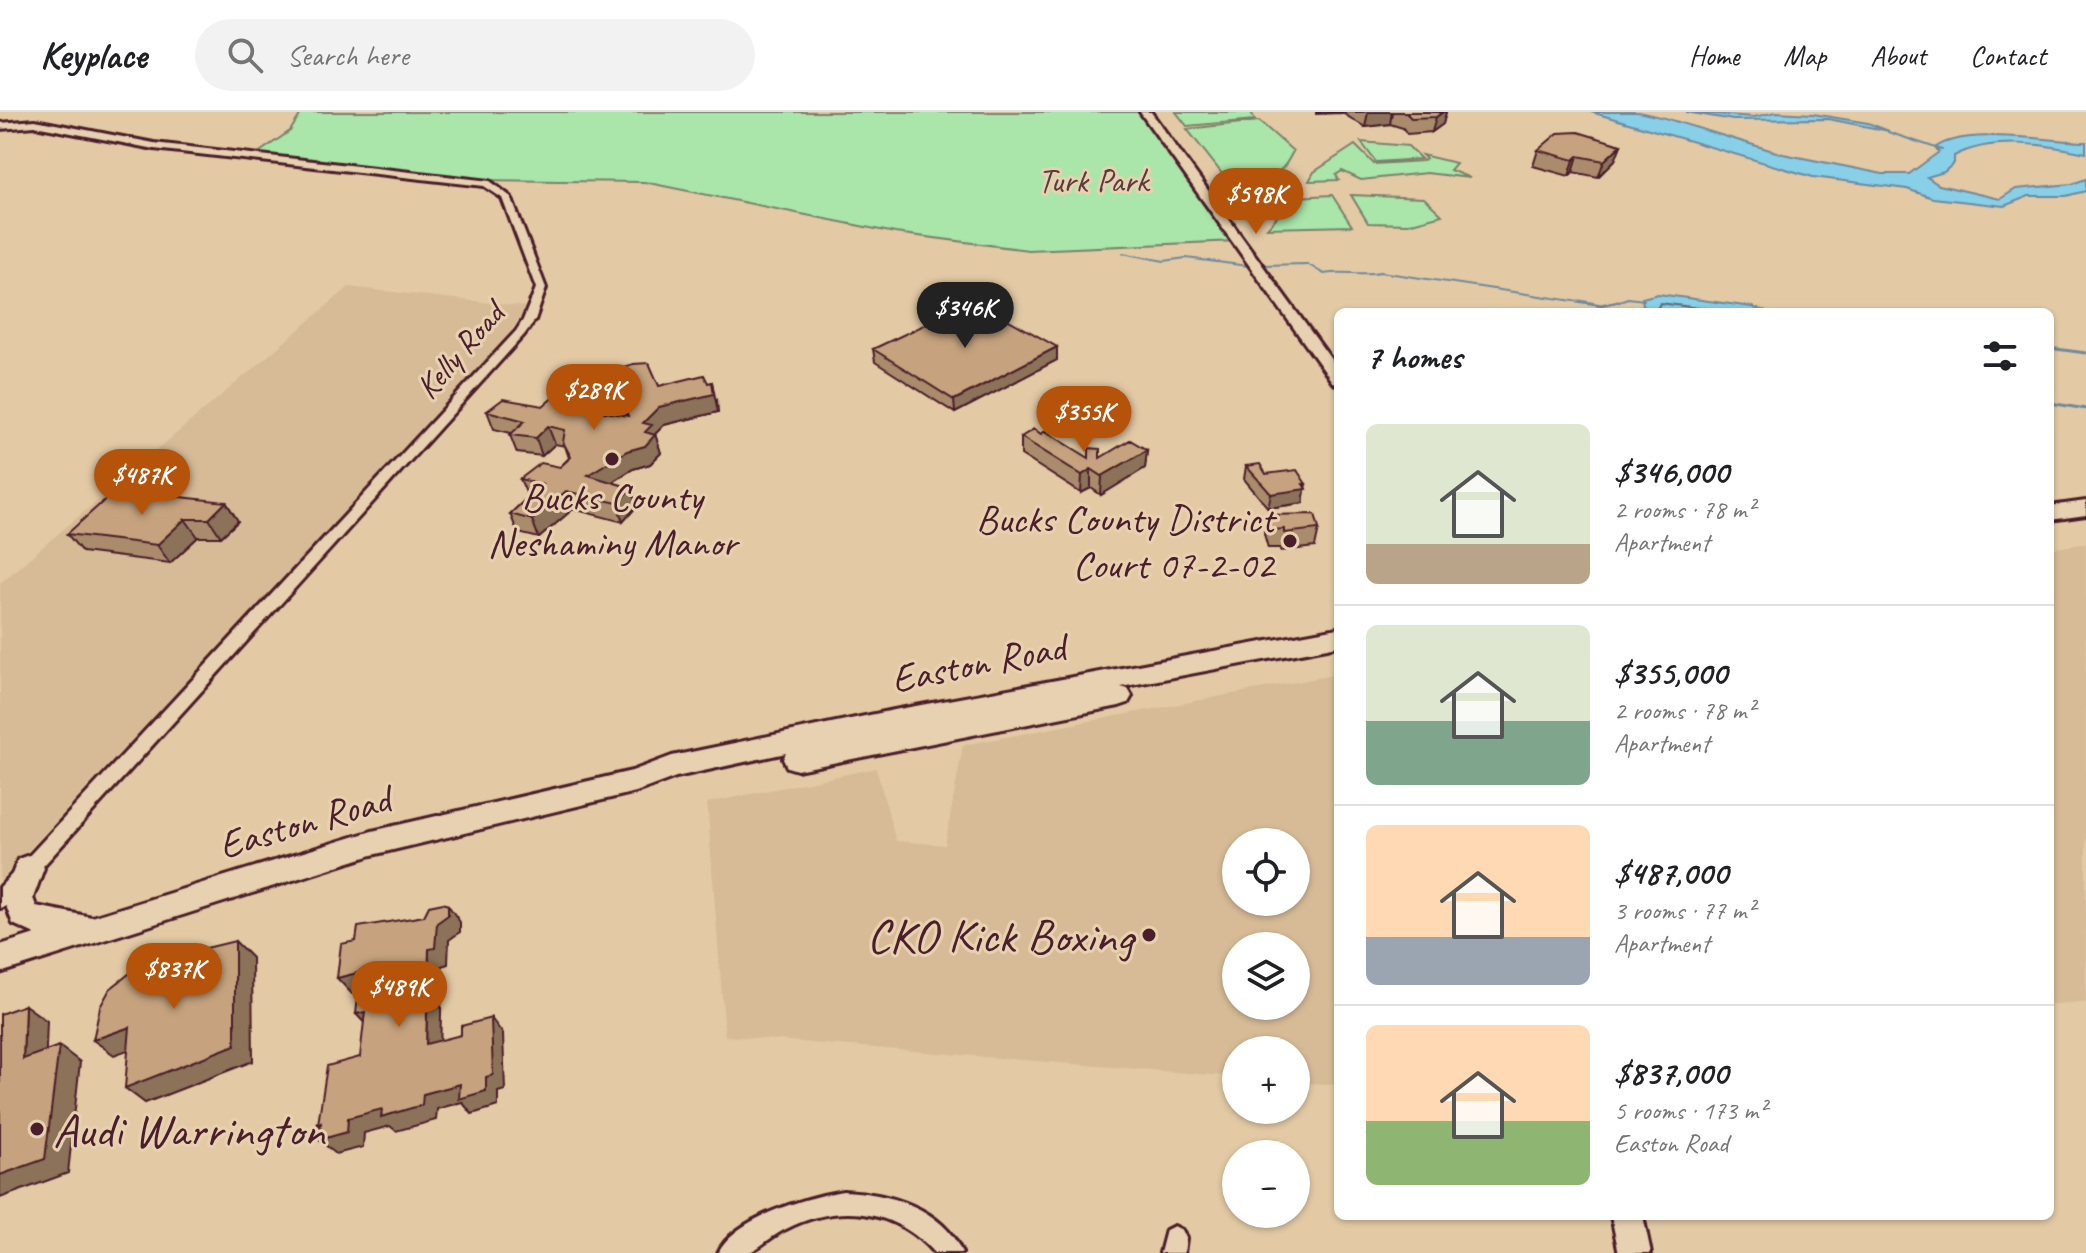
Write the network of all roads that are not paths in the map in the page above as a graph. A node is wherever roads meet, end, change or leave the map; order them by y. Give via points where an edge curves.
1 (1145, 112) edge
2 (0, 126) edge
3 (1334, 374) edge
4 (2086, 508) edge
5 (2054, 512) edge
6 (2086, 525) edge
7 (2054, 529) edge
8 (1334, 638) edge
9 (1334, 655) edge
10 (636, 781) junction
11 (29, 868) junction
12 (0, 900) edge
13 (113, 923) junction
14 (0, 959) edge
15 (1628, 1220) edge
16 (730, 1253) edge
17 (950, 1253) edge
18 (1635, 1253) edge

1 - 3 street
2 - 11 street, Kelly Road via 35,123 154,146 487,183 506,197 541,288 520,333
4 - 5 highway
6 - 7 highway
8 - 10 highway, Easton Road via 894,720 672,767
9 - 10 highway, Easton Road via 681,782
10 - 13 highway, Easton Road via 372,843
11 - 12 street, Kelly Road
11 - 13 highway via 18,898 24,915 59,926
13 - 14 highway, Easton Road
15 - 18 main road
16 - 17 street via 787,1213 838,1201 903,1213 930,1230

